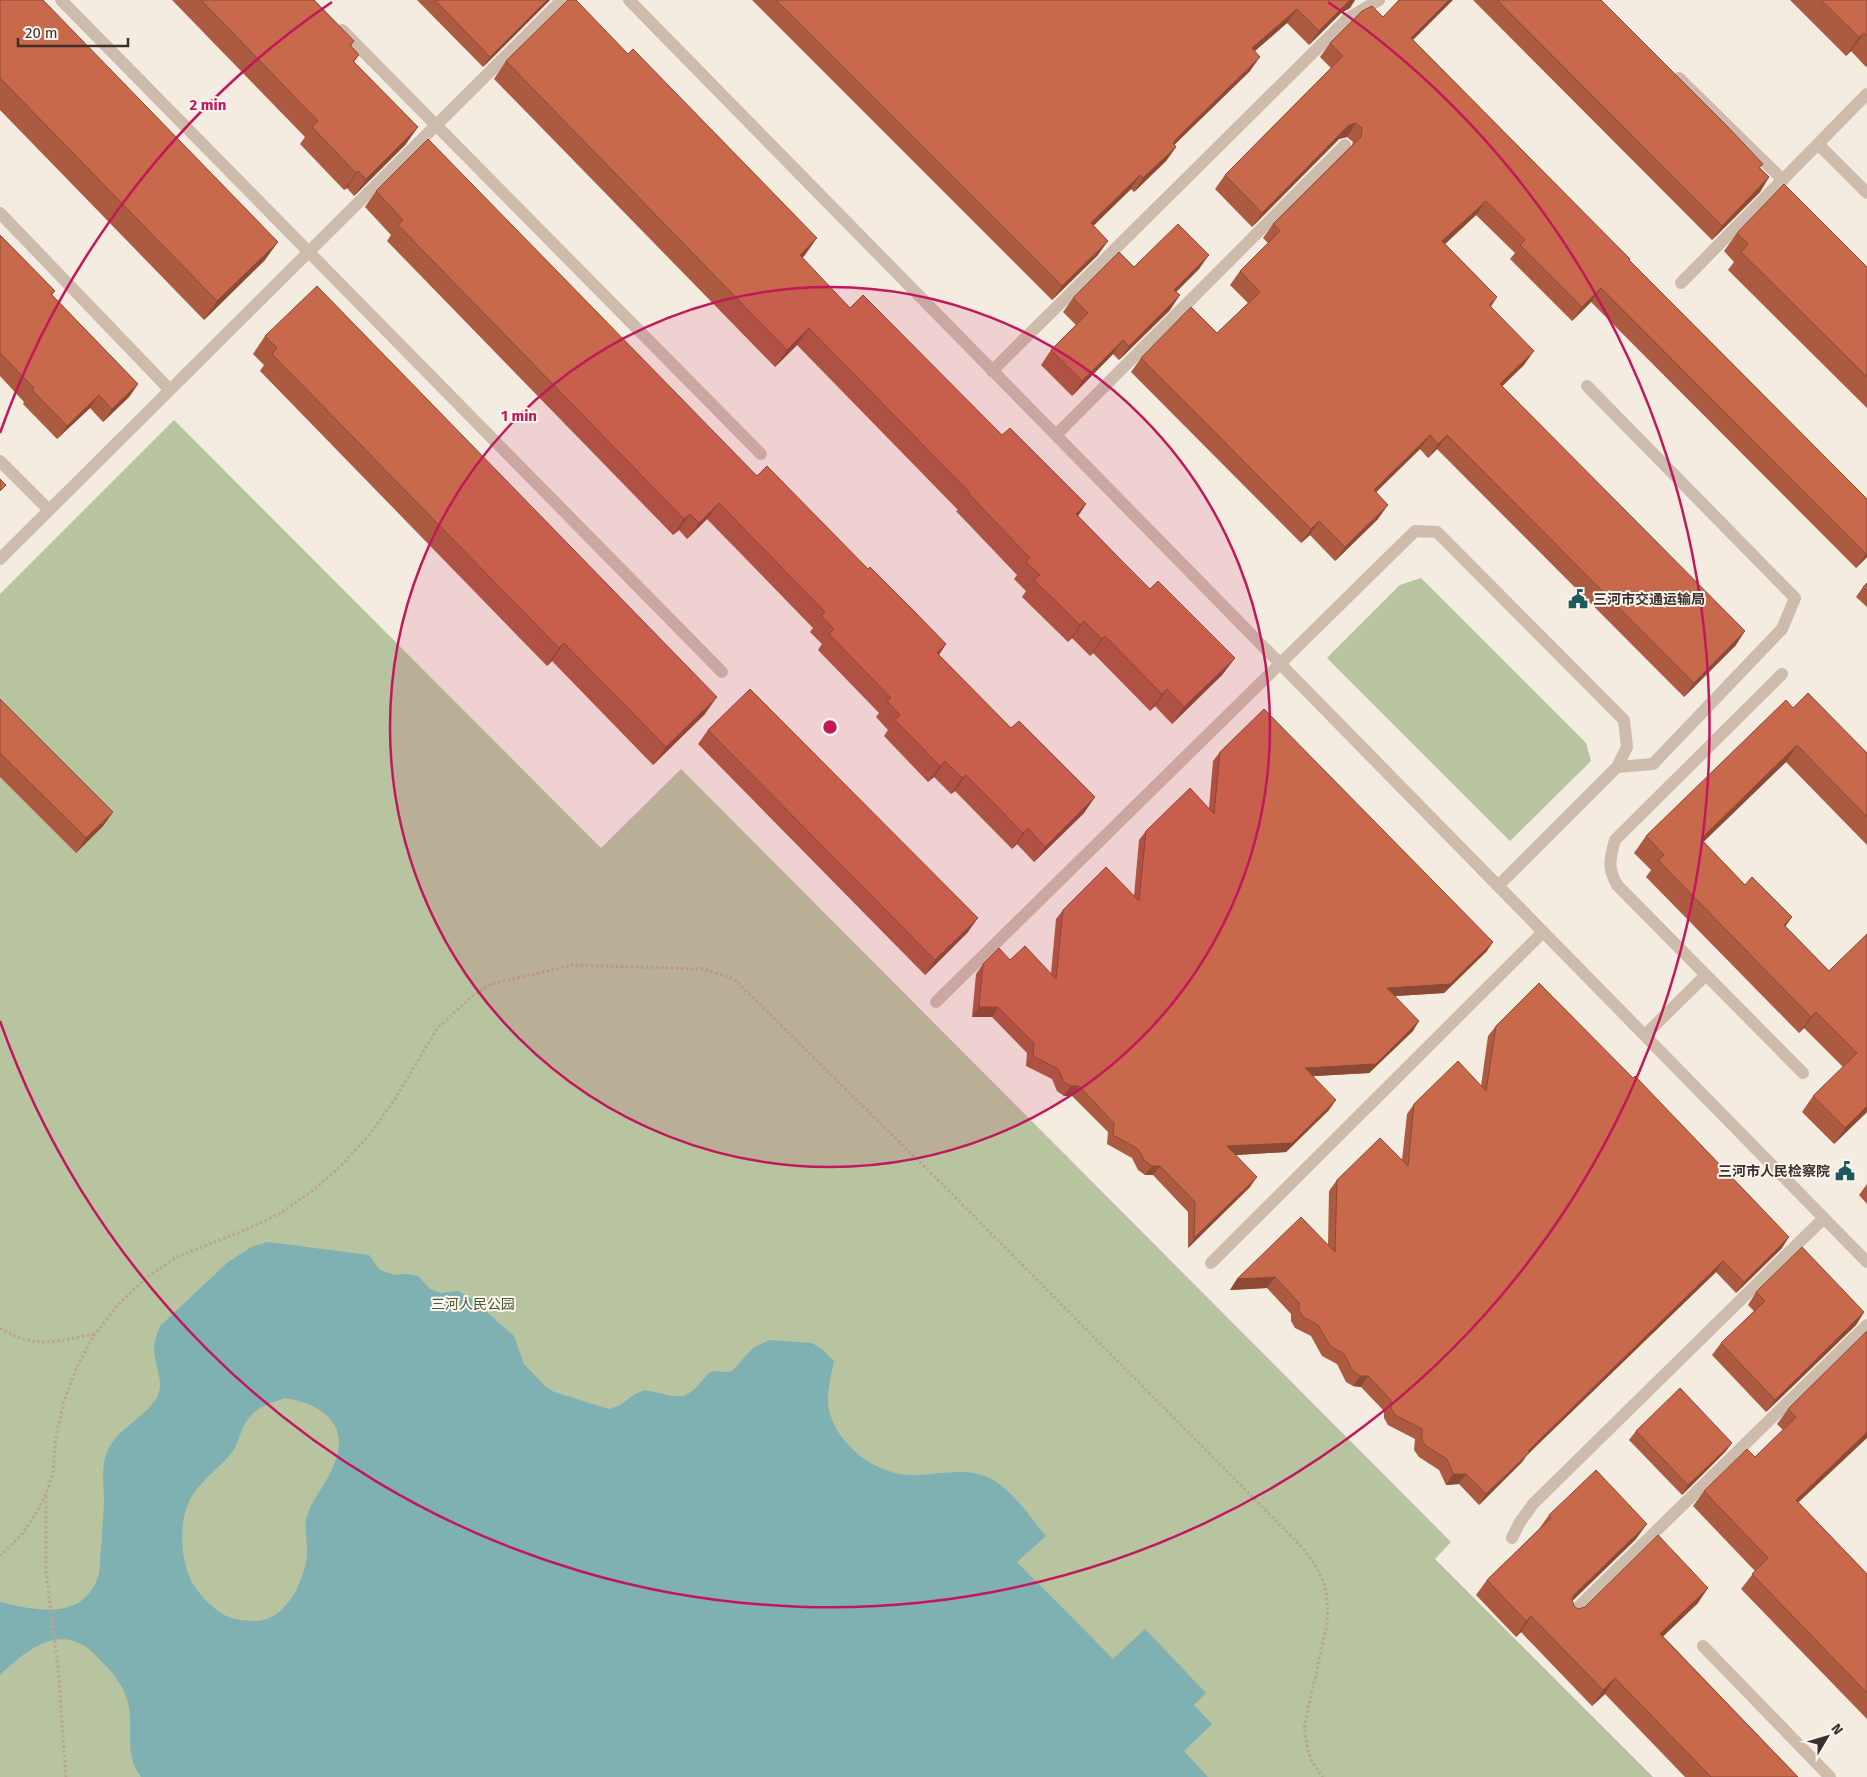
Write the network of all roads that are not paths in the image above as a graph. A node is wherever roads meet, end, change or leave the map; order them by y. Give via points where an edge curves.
1 (61, 0) edge
2 (562, 0) edge
3 (629, 0) edge
4 (1378, 0) edge
5 (332, 21) edge
6 (1670, 69) edge
7 (1867, 94) edge
8 (436, 126) junction
9 (1818, 144) junction
10 (1345, 145) edge
11 (1783, 180) junction
12 (1867, 193) edge
13 (0, 214) edge
14 (308, 252) junction
15 (1682, 283) dead end
16 (992, 371) junction
17 (1587, 386) dead end
18 (170, 390) junction
19 (1056, 435) junction
20 (761, 454) dead end
21 (0, 461) edge
22 (49, 510) junction
23 (0, 559) edge
24 (1280, 664) junction
25 (722, 672) dead end
26 (1782, 674) dead end
27 (1617, 767) junction
28 (1498, 886) junction
29 (1543, 932) junction
30 (1706, 975) junction
31 (936, 1002) dead end
32 (1645, 1035) junction
33 (1803, 1073) dead end
34 (1824, 1218) junction
35 (1867, 1262) edge
36 (1211, 1263) dead end
37 (1867, 1325) edge
38 (1512, 1538) dead end
39 (1569, 1616) edge
40 (1703, 1646) dead end
41 (1830, 1777) edge

1 - 14 street
2 - 8 street
3 - 16 street
4 - 16 street via 1347,19
5 - 8 street
6 - 11 street
7 - 9 street
8 - 14 street
8 - 20 street
9 - 11 street
9 - 12 street
10 - 19 street
11 - 15 street
13 - 18 street
14 - 18 street
14 - 25 street
16 - 19 street
17 - 27 street via 1795,598 1782,629 1654,764
18 - 22 street
19 - 24 street
21 - 22 street
22 - 23 street
24 - 27 street via 1415,531 1437,532 1624,720 1627,747
24 - 28 street
24 - 31 street
26 - 30 street via 1615,840 1610,858 1610,872 1617,885
27 - 28 street
28 - 29 street
29 - 32 street
29 - 36 street
30 - 32 street
30 - 33 street
32 - 34 street
34 - 35 street
34 - 38 street via 1533,1504
37 - 39 street
40 - 41 street

